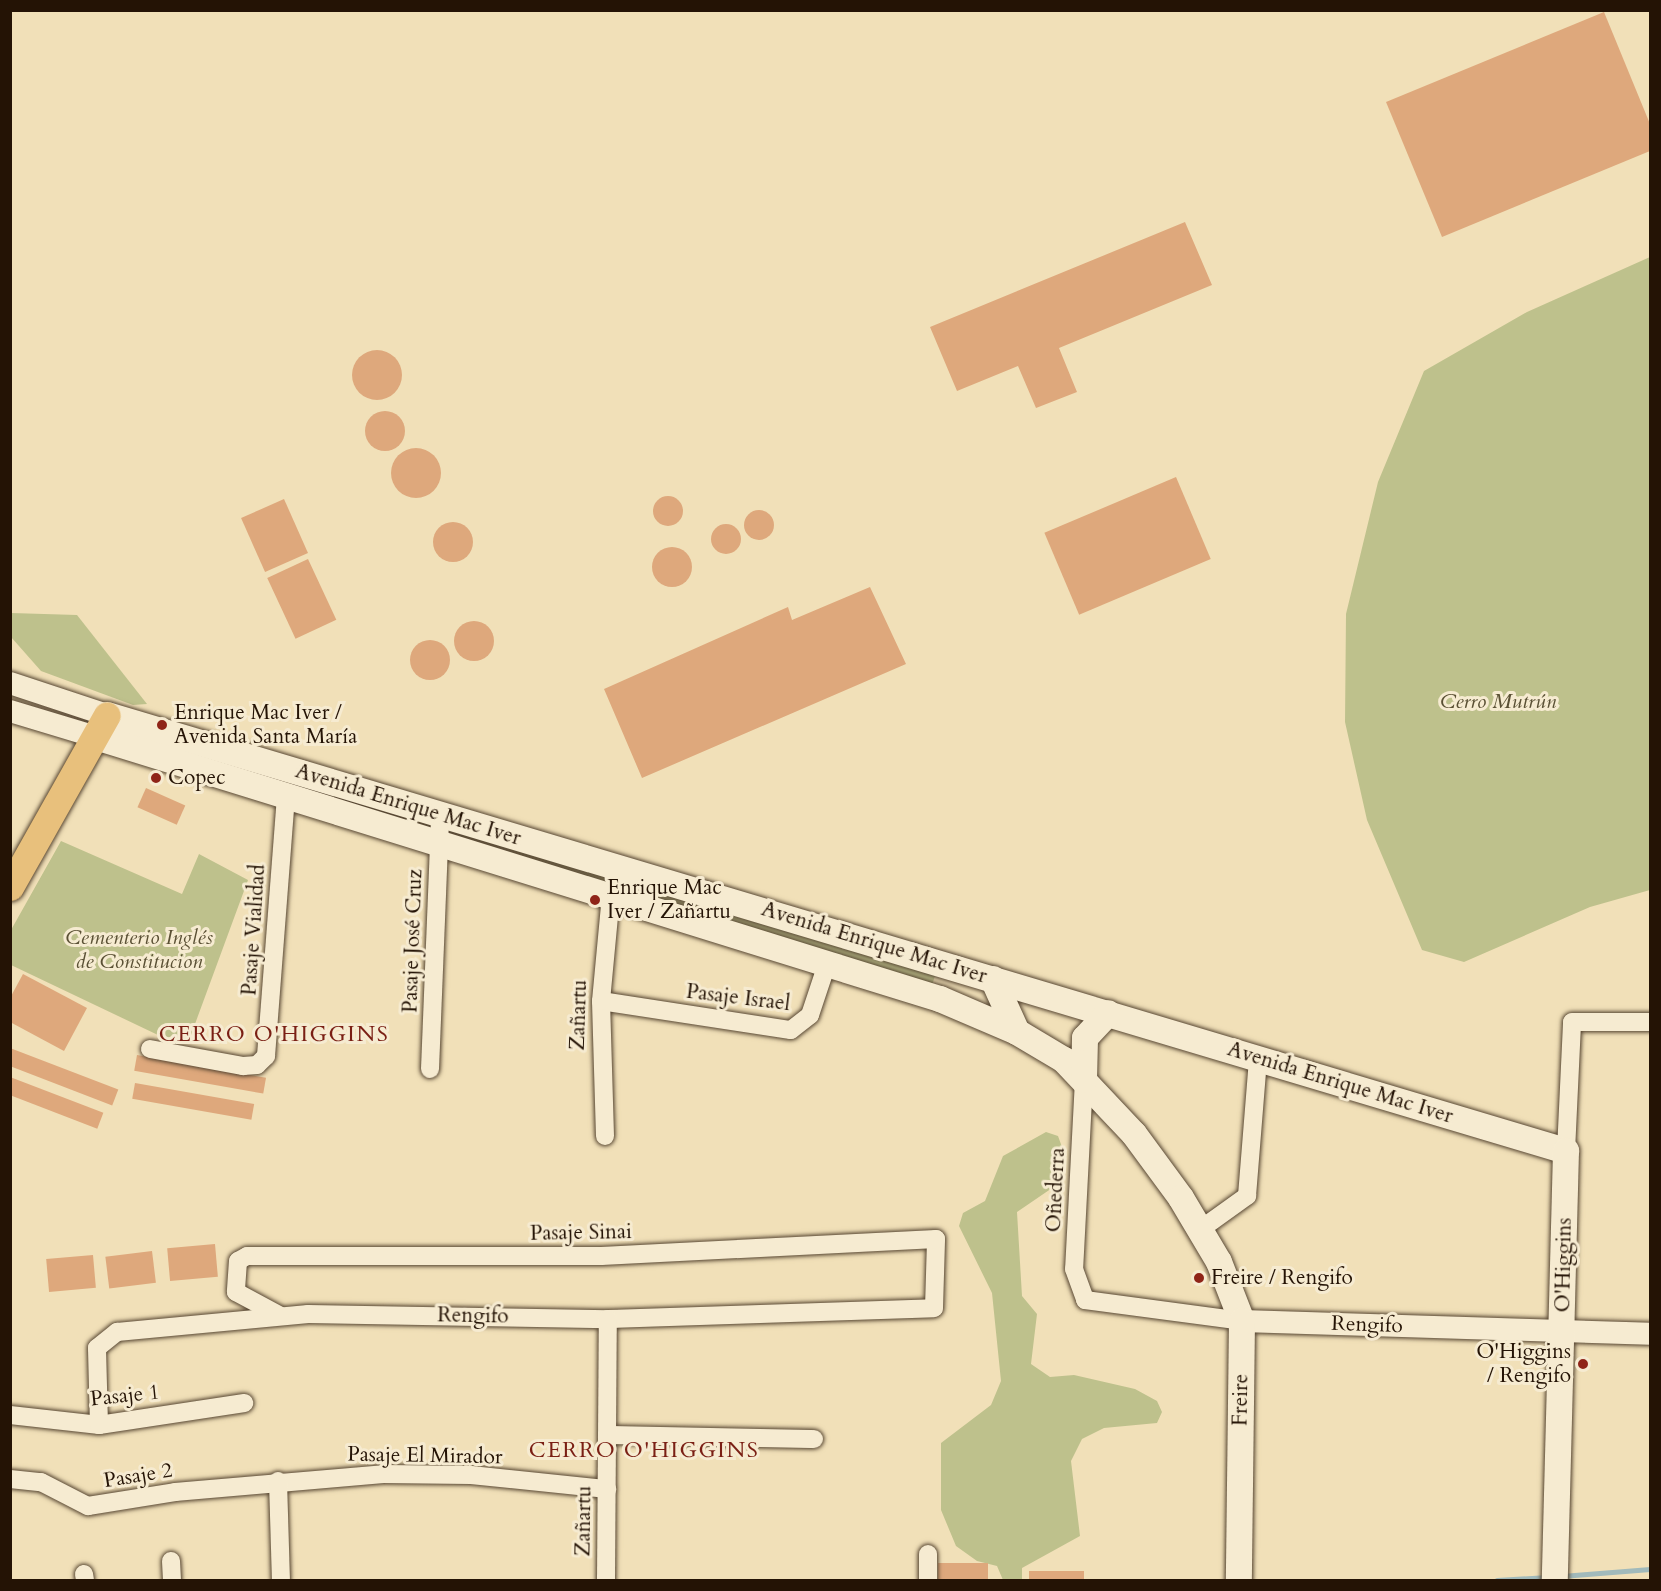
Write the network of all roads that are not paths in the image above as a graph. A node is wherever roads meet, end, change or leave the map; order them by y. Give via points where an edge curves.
1 (10, 683) edge
2 (10, 711) edge
3 (102, 726) junction
4 (286, 794) junction
5 (440, 827) junction
6 (667, 881) junction
7 (10, 887) edge
8 (611, 895) junction
9 (660, 911) junction
10 (827, 964) junction
11 (954, 968) junction
12 (993, 979) junction
13 (909, 989) junction
14 (601, 1001) junction
15 (1108, 1013) junction
16 (1650, 1022) edge
17 (1017, 1032) junction
18 (150, 1049) dead end
19 (1258, 1058) junction
20 (430, 1069) dead end
21 (1084, 1080) junction
22 (605, 1136) dead end
23 (1566, 1151) junction
24 (1201, 1229) junction
25 (1085, 1300) joint
26 (934, 1308) joint
27 (279, 1315) junction
28 (608, 1319) junction
29 (1242, 1321) junction
30 (1564, 1332) junction
31 (1650, 1334) edge
32 (244, 1403) dead end
33 (10, 1415) edge
34 (99, 1425) junction
35 (607, 1435) junction
36 (814, 1438) dead end
37 (10, 1479) edge
38 (278, 1481) junction
39 (607, 1490) junction
40 (928, 1554) dead end
41 (171, 1561) dead end
42 (1556, 1573) edge
43 (172, 1581) edge
44 (281, 1581) edge
45 (606, 1581) edge
46 (928, 1581) edge
47 (1239, 1581) edge

1 - 3 street, Avenida Enrique Mac Iver
2 - 3 street, Avenida Enrique Mac Iver
3 - 4 main road, Avenida Enrique Mac Iver
3 - 5 main road, Avenida Enrique Mac Iver
3 - 7 main road
4 - 5 main road, Avenida Enrique Mac Iver
4 - 18 street, Pasaje Vialidad via 266,1056 256,1065 243,1066
5 - 6 main road, Avenida Enrique Mac Iver
5 - 8 main road, Avenida Enrique Mac Iver
5 - 20 street, Pasaje José Cruz
6 - 9 main road
6 - 11 main road, Avenida Enrique Mac Iver
8 - 9 main road, Avenida Enrique Mac Iver
8 - 14 street, Zañartu
9 - 10 main road, Avenida Enrique Mac Iver
10 - 13 main road, Avenida Enrique Mac Iver
10 - 14 street, Pasaje Israel via 810,1015 791,1030
11 - 12 main road, Avenida Enrique Mac Iver
11 - 13 main road
12 - 15 main road, Avenida Enrique Mac Iver
12 - 17 main road
13 - 17 main road, Avenida Enrique Mac Iver
14 - 22 street, Zañartu
15 - 19 main road, Avenida Enrique Mac Iver
15 - 21 main road via 1085,1038
16 - 23 street, O'Higgins via 1572,1022
17 - 21 main road, Avenida Enrique Mac Iver via 1064,1060
19 - 23 main road, Avenida Enrique Mac Iver
19 - 24 street via 1247,1196
21 - 24 main road, Freire via 1134,1134
21 - 25 street, Oñederra via 1074,1269
23 - 30 main road, O'Higgins
24 - 29 main road, Freire
25 - 29 street, Rengifo
26 - 27 street, Pasaje Sinai via 936,1239 601,1257 247,1256 238,1260 236,1292
26 - 28 street, Rengifo
27 - 28 street, Rengifo
27 - 34 street, Rengifo via 105,1337 97,1348
28 - 35 street, Zañartu
29 - 30 street, Rengifo
29 - 47 main road, Freire
30 - 31 street, Rengifo
30 - 42 main road, O'Higgins
32 - 34 street, Pasaje 1
33 - 34 street, Pasaje 1
35 - 36 street
35 - 39 street, Zañartu
37 - 38 street, Pasaje 2 via 41,1482 88,1506
38 - 39 street, Pasaje El Mirador via 383,1474 471,1475
38 - 44 street
39 - 45 street, Zañartu
40 - 46 street
41 - 43 street

